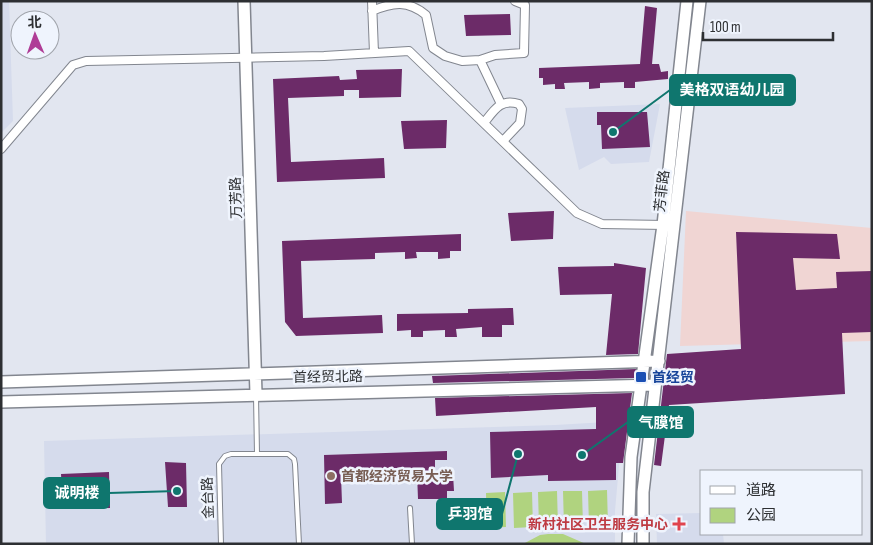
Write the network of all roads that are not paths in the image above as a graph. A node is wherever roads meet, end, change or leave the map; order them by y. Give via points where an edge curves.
1 (244, 1) edge
2 (372, 1) edge
3 (516, 1) edge
4 (687, 1) edge
5 (700, 1) edge
6 (372, 11) junction
7 (374, 53) junction
8 (247, 58) junction
9 (480, 60) junction
10 (501, 104) junction
11 (484, 123) junction
12 (502, 141) junction
13 (1, 149) edge
14 (668, 225) junction
15 (660, 360) junction
16 (645, 361) junction
17 (256, 375) junction
18 (1, 382) edge
19 (641, 385) junction
20 (655, 385) junction
21 (256, 394) junction
22 (1, 402) edge
23 (257, 454) junction
24 (630, 460) junction
25 (646, 461) junction
26 (410, 508) dead end
27 (221, 544) edge
28 (299, 544) edge
29 (412, 544) edge
30 (628, 544) edge
31 (643, 544) edge

1 - 8 street, 万芳路
2 - 6 street
3 - 9 street via 524,6 524,53 495,54
4 - 14 street, 芳菲路
5 - 14 street, 芳菲路
6 - 7 street
6 - 9 street via 403,2 418,8 426,15 431,44 437,52 462,61
7 - 8 street
7 - 11 street via 409,51
8 - 13 street via 86,61 73,65
8 - 17 street, 万芳路
9 - 10 street
10 - 11 street
10 - 12 street via 512,102 522,109 520,123
11 - 12 street
12 - 14 street via 576,213 602,224
14 - 15 street, 芳菲路
14 - 16 street, 芳菲路
15 - 16 street, 首经贸北路
15 - 20 street, 芳菲路
16 - 17 street, 首经贸北路
16 - 19 street, 芳菲路
17 - 18 street, 首经贸北路
17 - 21 street, 万芳路
19 - 20 street, 首经贸北路
19 - 21 street, 首经贸北路
19 - 24 street, 芳菲路
20 - 25 street, 芳菲路
21 - 22 street, 首经贸北路
21 - 23 lane
23 - 27 lane, 金台路 via 231,454 218,464
23 - 28 lane via 288,454 294,459
24 - 25 street via 638,457
24 - 30 street, 芳菲路
25 - 31 street, 芳菲路
26 - 29 lane

